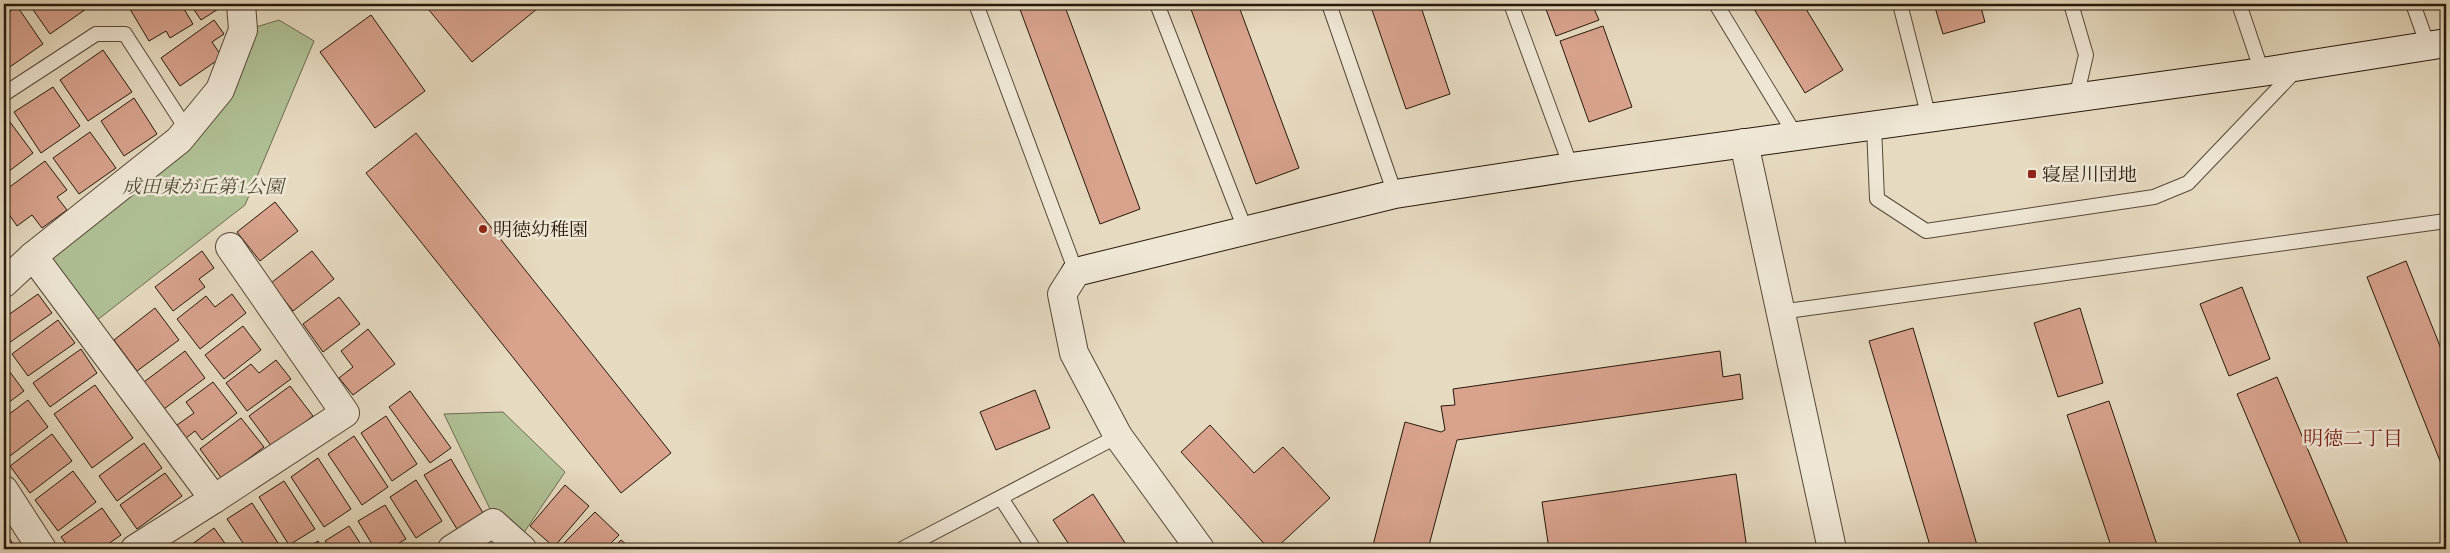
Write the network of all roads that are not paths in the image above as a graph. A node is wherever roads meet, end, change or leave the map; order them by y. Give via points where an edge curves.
1 (241, 4) edge
2 (976, 4) edge
3 (1157, 4) edge
4 (1329, 4) edge
5 (1511, 4) edge
6 (1716, 4) edge
7 (1900, 4) edge
8 (2071, 4) edge
9 (2239, 4) edge
10 (2413, 4) edge
11 (2437, 44) edge
12 (2299, 67) junction
13 (2262, 72) junction
14 (4, 94) edge
15 (2076, 98) junction
16 (1929, 118) junction
17 (1874, 126) junction
18 (187, 130) junction
19 (1796, 136) junction
20 (1744, 143) junction
21 (1571, 167) junction
22 (1395, 194) junction
23 (2446, 221) edge
24 (1246, 230) junction
25 (230, 247) dead end
26 (33, 256) junction
27 (1076, 272) junction
28 (4, 283) edge
29 (1780, 312) junction
30 (1118, 436) junction
31 (4, 490) edge
32 (1001, 498) junction
33 (214, 499) junction
34 (42, 549) edge
35 (136, 549) edge
36 (452, 549) edge
37 (522, 549) edge
38 (902, 549) edge
39 (1034, 549) edge
40 (1200, 549) edge
41 (1832, 549) edge

1 - 18 street via 243,30 220,90
2 - 27 lane
3 - 24 lane
4 - 22 lane
5 - 21 lane
6 - 19 lane
7 - 16 lane
8 - 15 lane via 2086,55
9 - 13 lane
10 - 11 lane
11 - 12 street
12 - 13 street
12 - 17 lane via 2188,183 2154,197 1926,231 1877,199
13 - 15 street
14 - 18 lane via 96,34 125,34
15 - 16 street
16 - 17 street
17 - 19 street
18 - 26 street via 179,140
19 - 20 street
20 - 21 street
20 - 29 street
21 - 22 street
22 - 24 street
23 - 29 lane
24 - 27 street
25 - 33 street via 345,413
26 - 28 street
26 - 33 street
27 - 30 street via 1062,294 1074,353
29 - 41 street
30 - 32 lane
30 - 40 street
31 - 34 street
32 - 38 lane
32 - 39 lane
33 - 35 street
36 - 37 street via 493,523

